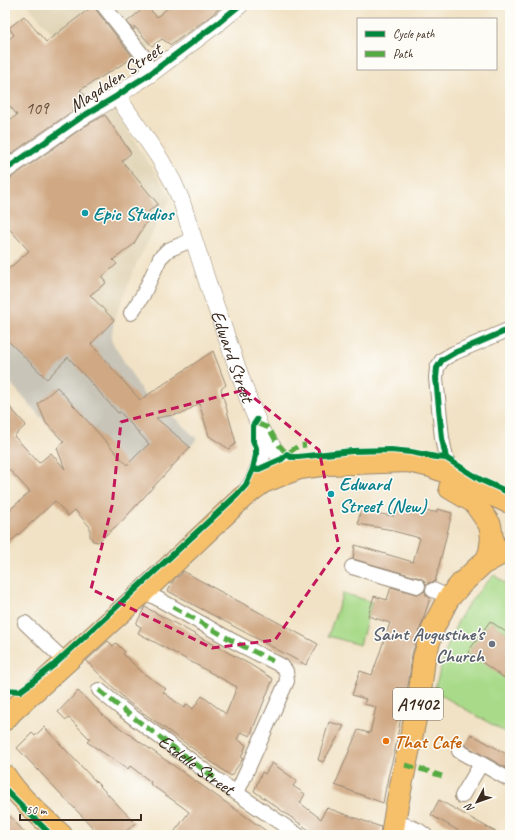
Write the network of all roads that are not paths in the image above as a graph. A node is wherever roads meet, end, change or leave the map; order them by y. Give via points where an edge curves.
1 (103, 5) edge
2 (240, 5) edge
3 (150, 74) junction
4 (117, 96) junction
5 (5, 170) edge
6 (194, 239) junction
7 (131, 313) dead end
8 (510, 329) edge
9 (259, 426) junction
10 (376, 463) junction
11 (300, 468) junction
12 (456, 476) junction
13 (243, 497) junction
14 (510, 502) edge
15 (510, 549) edge
16 (486, 561) junction
17 (352, 567) dead end
18 (418, 586) dead end
19 (144, 591) junction
20 (25, 623) dead end
21 (66, 662) junction
22 (98, 690) dead end
23 (7, 715) edge
24 (460, 751) dead end
25 (481, 764) junction
26 (7, 780) edge
27 (510, 780) edge
28 (237, 793) junction
29 (462, 796) dead end
30 (393, 828) edge
31 (61, 835) edge
32 (298, 835) edge
33 (425, 835) edge

1 - 3 street via 144,57
2 - 3 street, Magdalen Street
3 - 4 street, Magdalen Street
4 - 5 street, Magdalen Street via 80,118
4 - 6 street, Edward Street via 173,182
6 - 7 street via 168,250 160,258 143,295
6 - 9 street, Edward Street
8 - 12 street via 454,353 442,360 437,368 442,438 446,458
9 - 11 street via 282,459
9 - 13 street, Edward Street via 261,460 254,479
10 - 11 main road via 328,464
10 - 12 main road via 408,461 431,466
10 - 16 main road via 445,485 474,502 490,525 492,538
11 - 13 main road via 263,482
12 - 14 main road
13 - 19 main road, Edward Street
15 - 16 main road, A1402
16 - 30 main road, A1402 via 461,584 440,594 424,658 419,700
17 - 18 street
19 - 21 main road, Edward Street
19 - 28 street via 282,666 286,671 287,681
20 - 21 street
21 - 23 main road
22 - 28 street, Esdelle Street
24 - 25 street
25 - 27 street
25 - 29 street
26 - 31 main road
28 - 32 street, Esdelle Street
30 - 33 street via 418,830

